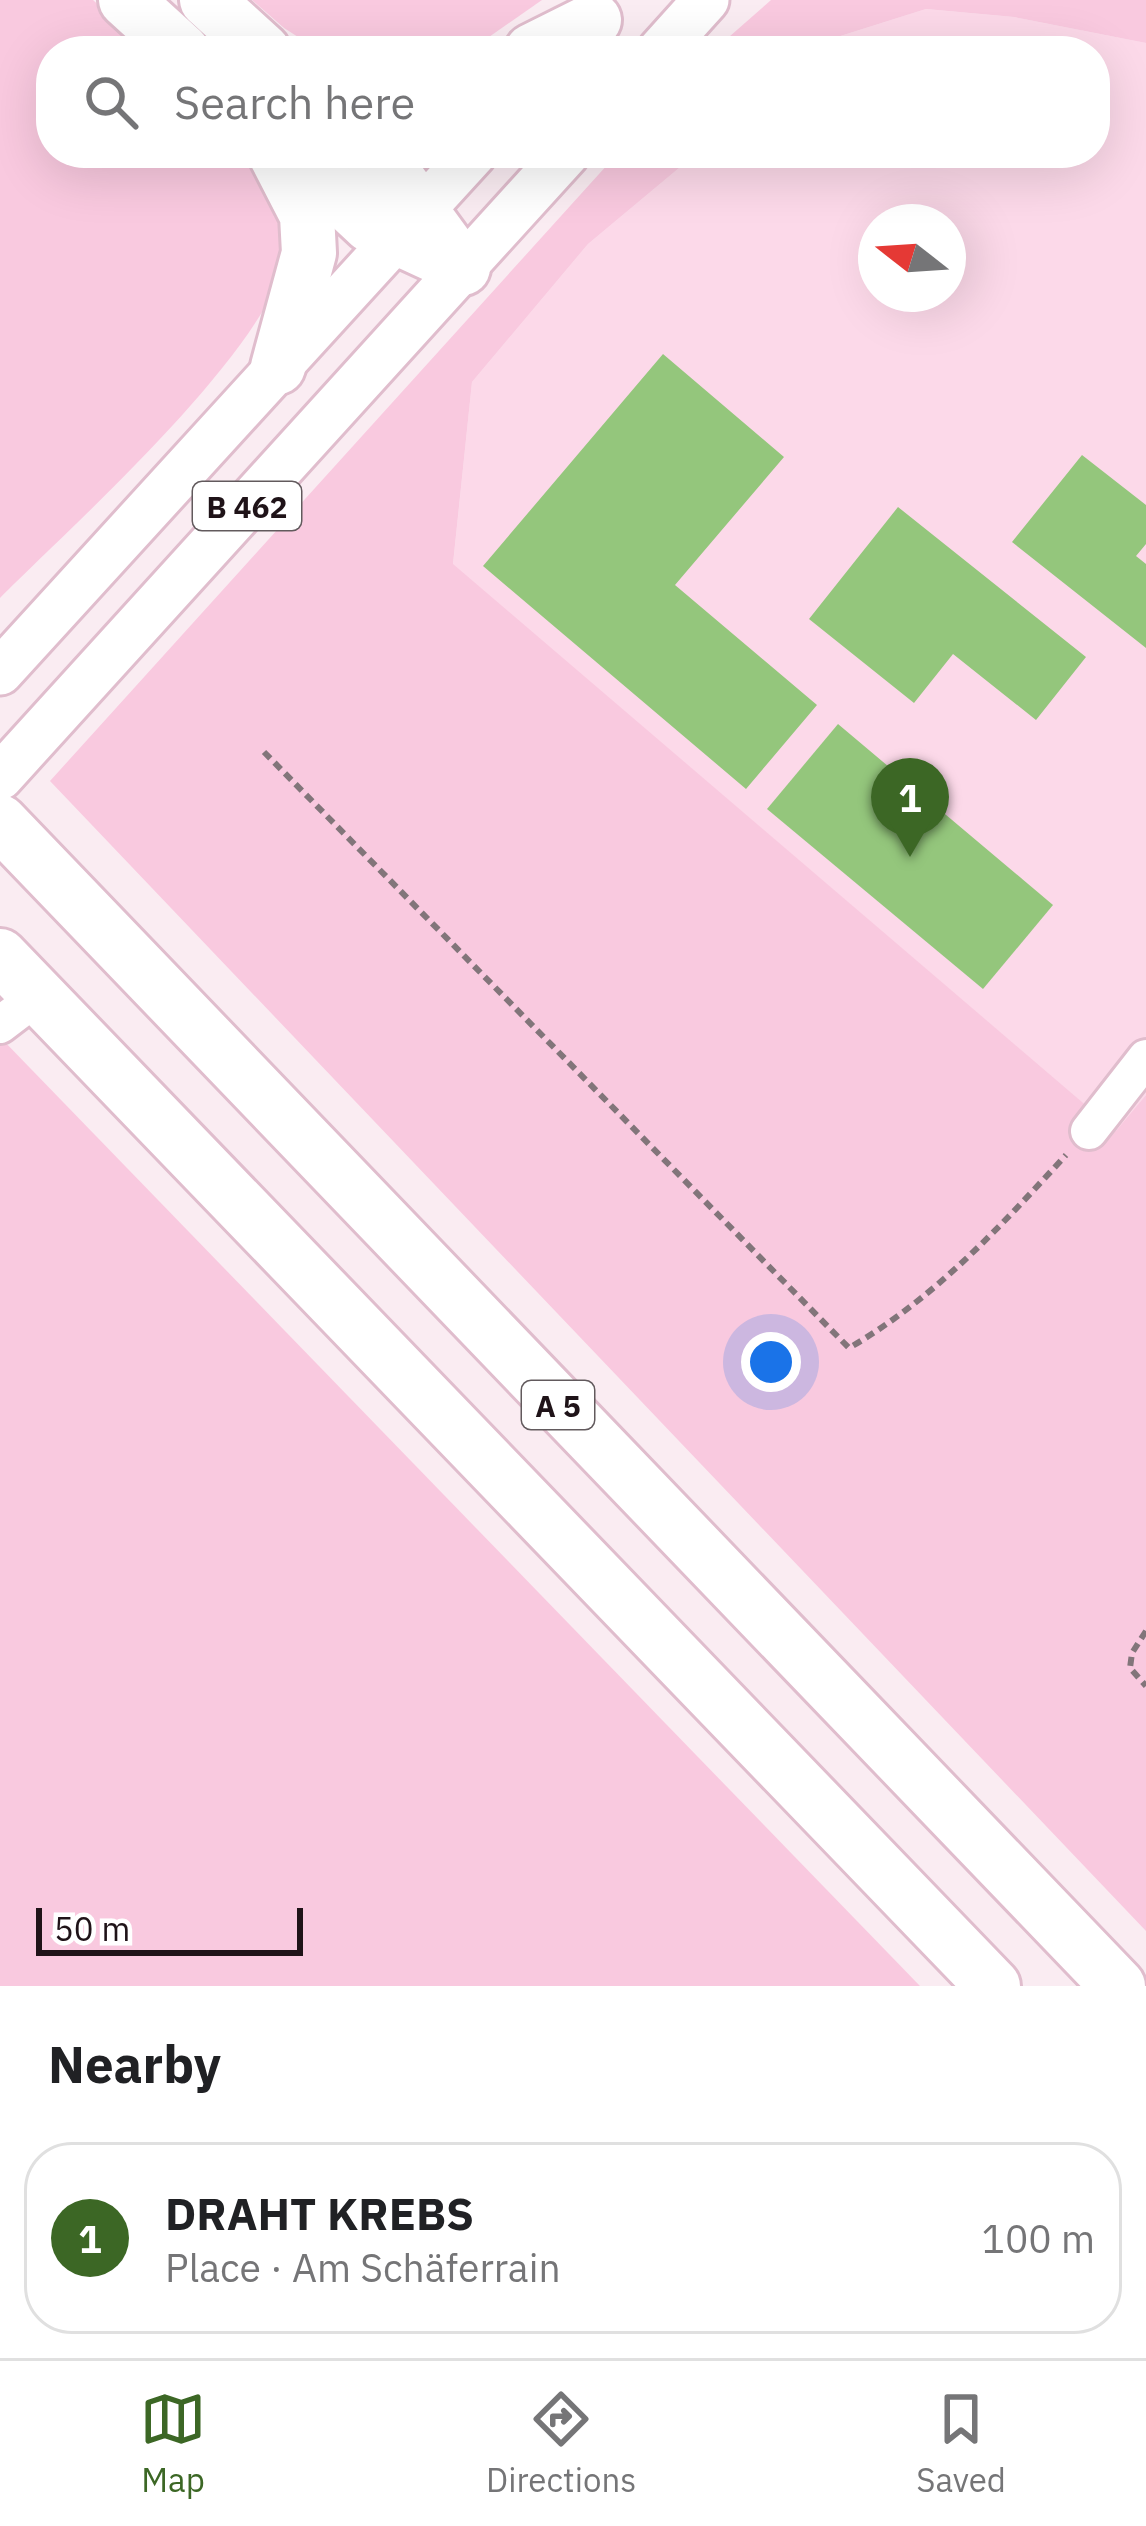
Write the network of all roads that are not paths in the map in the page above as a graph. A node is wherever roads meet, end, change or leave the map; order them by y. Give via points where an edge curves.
1 (126, 0) edge
2 (207, 0) edge
3 (706, 0) edge
4 (166, 36) edge
5 (247, 36) edge
6 (673, 36) edge
7 (283, 168) edge
8 (308, 168) edge
9 (386, 168) edge
10 (461, 168) edge
11 (553, 168) edge
12 (409, 225) junction
13 (463, 268) junction
14 (278, 368) junction
15 (0, 672) edge
16 (0, 777) edge
17 (0, 822) edge
18 (0, 956) edge
19 (19, 1010) edge
20 (1146, 1058) edge
21 (1089, 1130) road end
22 (993, 1986) edge
23 (1118, 1986) edge

1 - 4 highway
2 - 5 highway
3 - 6 main road
7 - 14 highway, B 462 via 307,214 309,253
8 - 12 highway via 370,225
9 - 12 highway
10 - 12 main road, B 462
11 - 13 main road, B 462
12 - 13 highway
12 - 14 main road, B 462
13 - 16 main road, B 462
14 - 15 main road, B 462
17 - 23 highway, A 5
18 - 19 highway, A 5
19 - 22 highway, A 5
20 - 21 street

